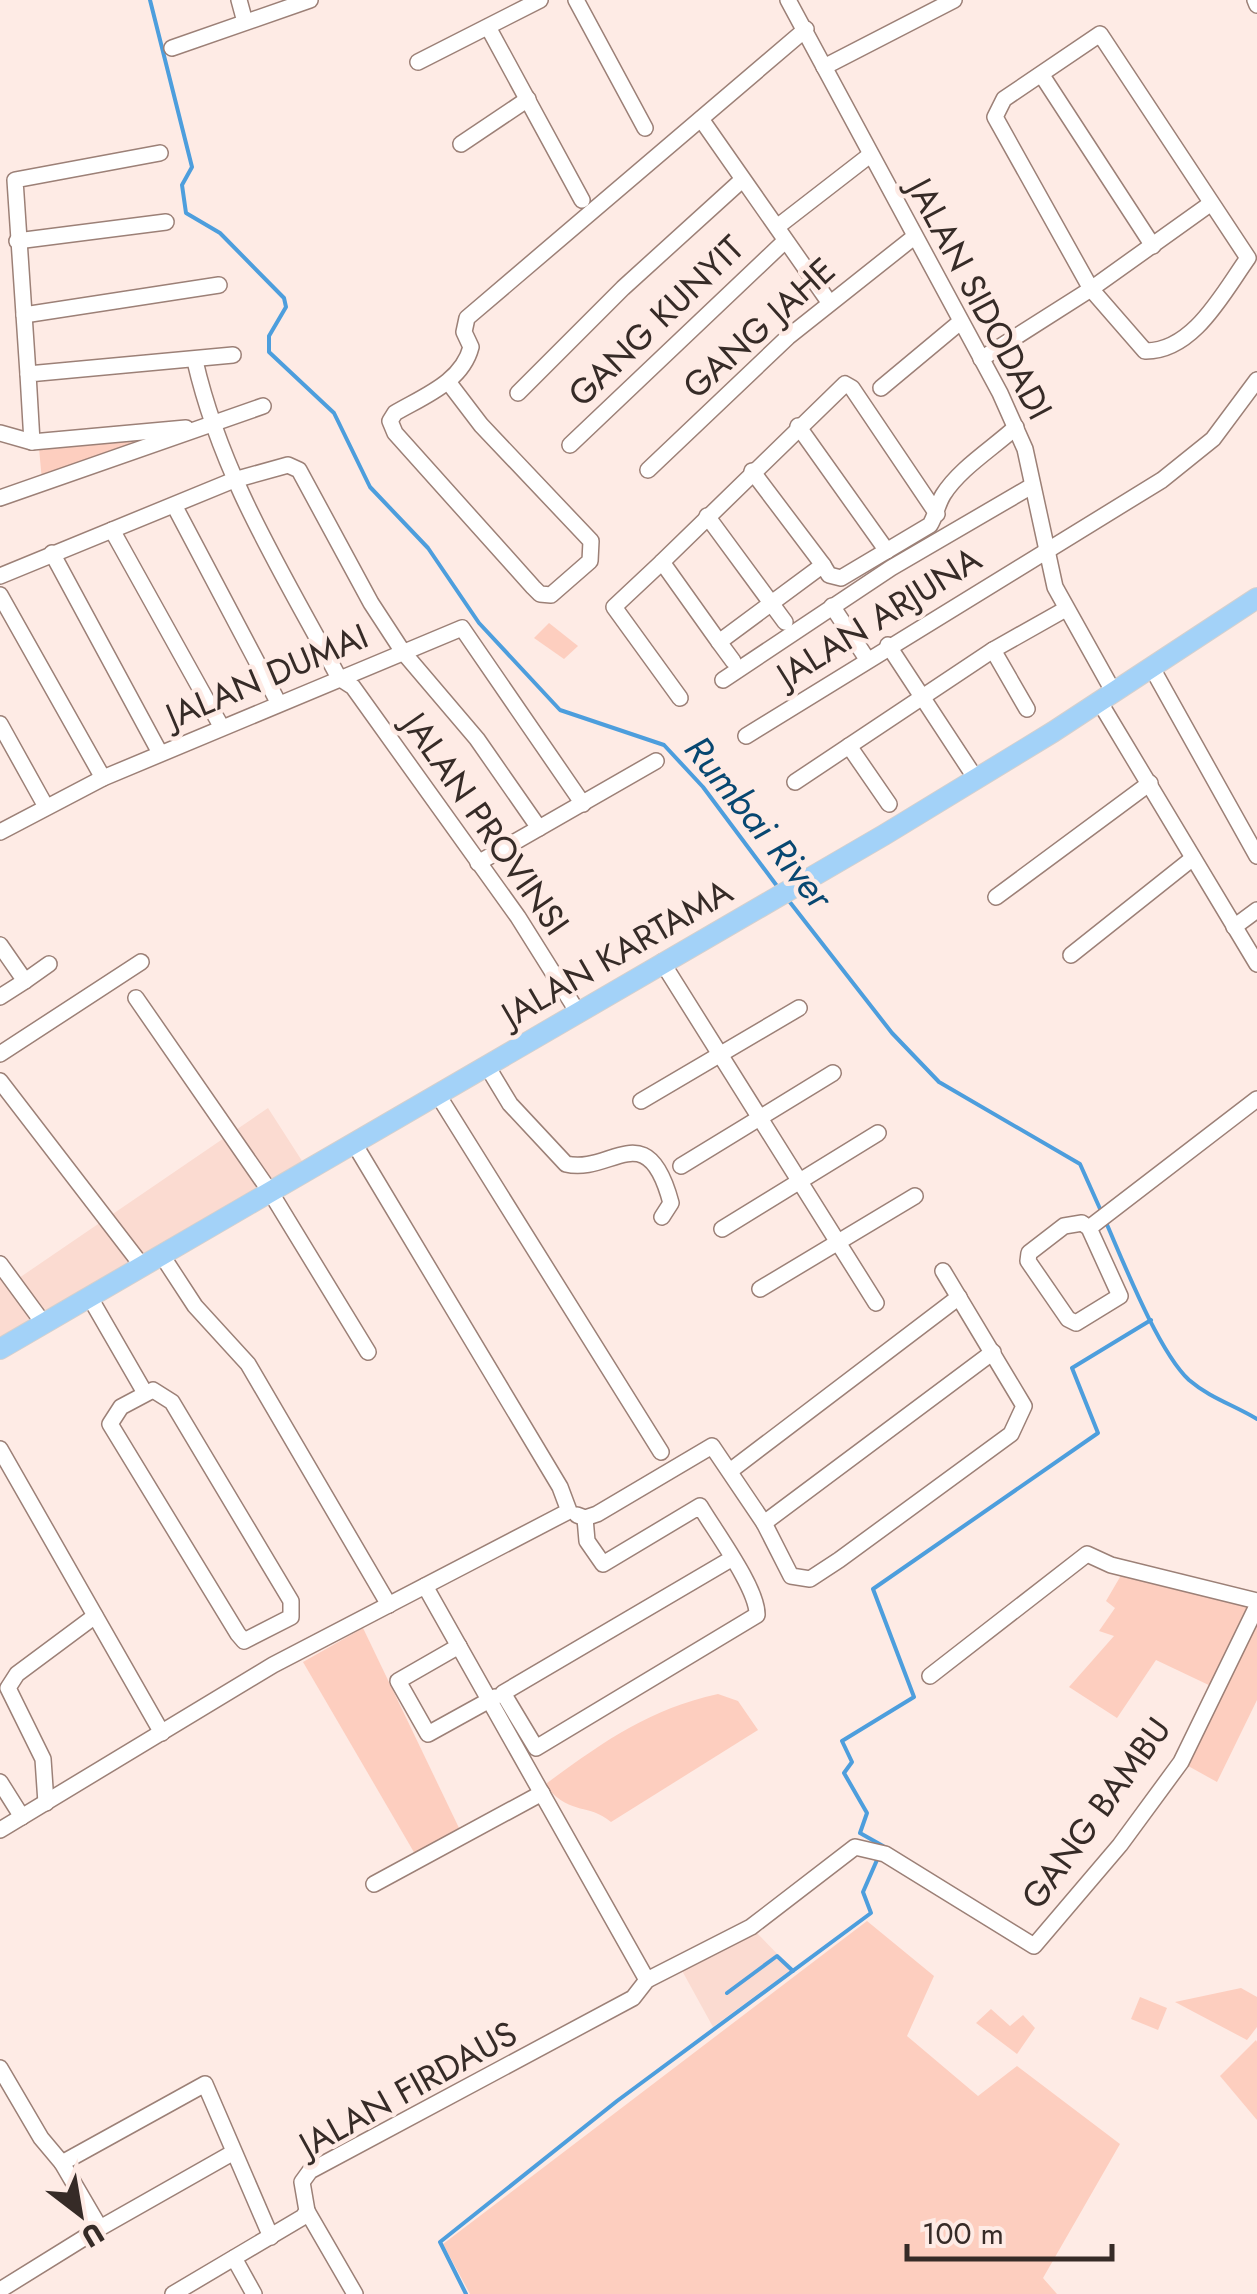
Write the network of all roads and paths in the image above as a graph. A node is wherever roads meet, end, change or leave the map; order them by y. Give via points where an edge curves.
1 (239, 0) edge
2 (310, 0) edge
3 (540, 0) edge
4 (576, 0) edge
5 (788, 0) edge
6 (954, 0) edge
7 (246, 22) junction
8 (488, 27) junction
9 (806, 30) junction
10 (172, 48) dead end
11 (418, 62) dead end
12 (824, 67) junction
13 (1043, 77) junction
14 (528, 98) junction
15 (701, 119) junction
16 (645, 128) dead end
17 (461, 144) dead end
18 (160, 153) dead end
19 (870, 155) junction
20 (742, 180) junction
21 (582, 200) dead end
22 (1210, 204) junction
23 (166, 222) dead end
24 (781, 234) junction
25 (914, 237) junction
26 (18, 241) junction
27 (1152, 246) junction
28 (219, 285) dead end
29 (1092, 288) junction
30 (829, 302) junction
31 (24, 315) junction
32 (959, 323) junction
33 (233, 354) dead end
34 (981, 359) junction
35 (195, 361) junction
36 (28, 374) junction
37 (449, 383) junction
38 (880, 388) dead end
39 (1255, 388) edge
40 (518, 394) dead end
41 (263, 406) dead end
42 (210, 426) junction
43 (798, 426) junction
44 (1016, 428) junction
45 (0, 433) edge
46 (32, 442) junction
47 (570, 445) dead end
48 (648, 470) dead end
49 (752, 471) junction
50 (234, 480) junction
51 (1030, 486) junction
52 (0, 498) edge
53 (176, 507) junction
54 (937, 514) junction
55 (707, 516) junction
56 (112, 530) junction
57 (1045, 549) junction
58 (887, 551) junction
59 (52, 553) junction
60 (662, 562) junction
61 (822, 566) junction
62 (0, 576) edge
63 (0, 595) edge
64 (1257, 598) edge
65 (771, 603) junction
66 (832, 606) junction
67 (1064, 610) junction
68 (785, 622) dead end
69 (719, 642) junction
70 (888, 645) junction
71 (993, 650) junction
72 (403, 652) junction
73 (867, 659) junction
74 (733, 662) dead end
75 (1152, 668) junction
76 (340, 678) junction
77 (724, 680) dead end
78 (1106, 696) junction
79 (680, 698) dead end
80 (923, 699) junction
81 (278, 702) junction
82 (1026, 709) dead end
83 (0, 724) edge
84 (221, 726) junction
85 (746, 736) dead end
86 (849, 746) junction
87 (160, 753) junction
88 (656, 761) dead end
89 (103, 778) junction
90 (976, 779) junction
91 (795, 782) dead end
92 (1150, 782) junction
93 (583, 804) junction
94 (889, 804) dead end
95 (45, 805) junction
96 (539, 828) junction
97 (0, 832) edge
98 (1257, 856) edge
99 (1193, 858) junction
100 (478, 863) junction
101 (996, 898) dead end
102 (1257, 910) edge
103 (1234, 926) junction
104 (0, 945) edge
105 (1071, 955) dead end
106 (1256, 961) edge
107 (142, 962) dead end
108 (662, 962) junction
109 (49, 964) dead end
110 (25, 981) junction
111 (0, 997) edge
112 (136, 998) dead end
113 (798, 1008) dead end
114 (577, 1012) junction
115 (0, 1054) edge
116 (720, 1054) junction
117 (487, 1066) junction
118 (833, 1073) dead end
119 (0, 1081) edge
120 (438, 1095) junction
121 (1257, 1099) edge
122 (641, 1102) dead end
123 (760, 1118) junction
124 (878, 1133) dead end
125 (355, 1145) junction
126 (681, 1166) dead end
127 (800, 1182) junction
128 (271, 1193) junction
129 (914, 1196) dead end
130 (662, 1217) dead end
131 (1098, 1221) junction
132 (722, 1229) dead end
133 (838, 1242) junction
134 (161, 1254) junction
135 (0, 1264) edge
136 (143, 1267) junction
137 (943, 1271) dead end
138 (760, 1289) dead end
139 (89, 1296) junction
140 (959, 1297) junction
141 (876, 1303) dead end
142 (44, 1324) junction
143 (0, 1349) edge
144 (368, 1352) dead end
145 (994, 1352) junction
146 (145, 1393) junction
147 (0, 1449) edge
148 (661, 1452) dead end
149 (730, 1471) junction
150 (569, 1511) junction
151 (585, 1518) junction
152 (764, 1523) junction
153 (731, 1559) junction
154 (426, 1586) junction
155 (389, 1604) junction
156 (1257, 1604) edge
157 (95, 1616) junction
158 (459, 1646) junction
159 (930, 1676) dead end
160 (496, 1696) junction
161 (162, 1733) junction
162 (0, 1782) edge
163 (542, 1794) junction
164 (46, 1803) junction
165 (22, 1817) junction
166 (0, 1830) edge
167 (374, 1884) dead end
168 (1034, 1946) joint
169 (647, 1980) junction
170 (0, 2068) edge
171 (234, 2152) junction
172 (62, 2163) junction
173 (307, 2211) junction
174 (100, 2228) junction
175 (271, 2237) junction
176 (234, 2258) junction
177 (0, 2290) edge
178 (173, 2294) edge
179 (254, 2294) edge
180 (354, 2294) edge

1 - 7 street
2 - 7 street
3 - 8 street
4 - 16 street
5 - 9 street, JALAN SIDODADI
6 - 12 street
7 - 10 street
8 - 11 street
8 - 14 street
9 - 12 street, JALAN SIDODADI
9 - 15 street
12 - 19 street, JALAN SIDODADI
13 - 22 street via 1100,34
13 - 27 street
13 - 29 street via 1004,99 995,117
14 - 17 street
14 - 21 street
15 - 20 street
15 - 37 street via 467,318 469,357
18 - 26 street via 19,178
19 - 24 street, GANG KUNYIT
19 - 25 street, JALAN SIDODADI
20 - 24 street
20 - 40 street
22 - 27 street
22 - 29 street via 1248,258 1190,333 1160,351 1145,350
23 - 26 street
24 - 30 street
24 - 47 street, GANG KUNYIT
25 - 30 street, GANG JAHE
25 - 32 street, JALAN SIDODADI
26 - 31 street
27 - 29 street
28 - 31 street
29 - 34 street
30 - 48 street, GANG JAHE
31 - 36 street
32 - 34 street, JALAN SIDODADI
32 - 38 street
33 - 35 street
34 - 44 street, JALAN SIDODADI
35 - 36 street
35 - 42 street, JALAN PROVINSI
36 - 46 street
37 - 37 street via 591,540 590,561 551,595 533,587 395,433 394,413
39 - 57 street, JALAN ARJUNA via 1213,439 1162,480
41 - 42 street
42 - 46 street
42 - 50 street, JALAN PROVINSI
42 - 52 street
43 - 49 street
43 - 54 street via 836,389 852,388
43 - 58 street
44 - 51 street, JALAN SIDODADI
44 - 54 street via 950,487
45 - 46 street
49 - 55 street
49 - 61 street
50 - 53 street, JALAN DUMAI
50 - 72 street, JALAN DUMAI via 288,465 299,470
50 - 76 street, JALAN PROVINSI
51 - 57 street, JALAN SIDODADI
51 - 66 street
53 - 56 street, JALAN DUMAI
53 - 81 street
54 - 58 street
55 - 60 street
55 - 65 street
56 - 59 street, JALAN DUMAI
56 - 84 street
57 - 67 street, JALAN SIDODADI
57 - 70 street, JALAN ARJUNA
58 - 61 street via 841,578
59 - 62 street, JALAN DUMAI
59 - 87 street
60 - 69 street
60 - 79 street via 614,607
61 - 65 street
63 - 89 street
64 - 75 main road, JALAN KARTAMA
65 - 68 street
65 - 69 street
66 - 73 street
66 - 77 street
67 - 71 street
67 - 78 street, JALAN SIDODADI
69 - 74 street
70 - 73 street, JALAN ARJUNA
70 - 80 street
71 - 80 street
71 - 82 street
72 - 76 street, JALAN DUMAI
72 - 93 street via 462,628
72 - 96 street via 477,739
73 - 85 street, JALAN ARJUNA
75 - 78 main road, JALAN KARTAMA
75 - 98 street
76 - 81 street, JALAN DUMAI
76 - 100 street, JALAN PROVINSI
78 - 90 main road, JALAN KARTAMA
78 - 92 street, JALAN SIDODADI
80 - 86 street
80 - 90 street
81 - 84 street, JALAN DUMAI
83 - 95 street
84 - 87 street, JALAN DUMAI
86 - 91 street
86 - 94 street
87 - 89 street, JALAN DUMAI
88 - 93 street
89 - 95 street, JALAN DUMAI
90 - 108 main road, JALAN KARTAMA
92 - 99 street, JALAN SIDODADI
92 - 101 street
93 - 96 street
95 - 97 street, JALAN DUMAI
96 - 100 street
99 - 103 street, JALAN SIDODADI
99 - 105 street
100 - 114 street, JALAN PROVINSI
102 - 103 street
103 - 106 street, JALAN SIDODADI
104 - 110 street
107 - 115 street
108 - 114 main road, JALAN KARTAMA
108 - 116 street
109 - 110 street
110 - 111 street
112 - 128 street
113 - 116 street
114 - 117 main road, JALAN KARTAMA
116 - 122 street
116 - 123 street
117 - 120 main road, JALAN KARTAMA
117 - 130 street via 510,1104 566,1164 578,1167 609,1155 648,1158 671,1202
118 - 123 street
119 - 136 street
120 - 125 main road, JALAN KARTAMA
120 - 148 street
121 - 131 street
123 - 126 street
123 - 127 street
124 - 127 street
125 - 128 main road, JALAN KARTAMA
125 - 150 street
127 - 132 street
127 - 133 street
128 - 134 main road, JALAN KARTAMA
128 - 144 street
129 - 133 street
131 - 131 street via 1064,1226 1029,1254 1076,1322 1120,1296
133 - 138 street
133 - 141 street
134 - 136 main road, JALAN KARTAMA
134 - 155 street via 195,1306 248,1364
135 - 142 street
136 - 139 main road, JALAN KARTAMA
137 - 140 street
139 - 142 main road, JALAN KARTAMA
139 - 146 street
140 - 145 street
140 - 149 street
142 - 143 main road, JALAN KARTAMA
145 - 152 street
145 - 152 street via 1024,1406 1011,1434 810,1579 792,1576
146 - 146 street via 153,1390 172,1402 290,1600 291,1617 253,1640 238,1634 110,1424 121,1407
147 - 157 street
149 - 151 street via 712,1446
149 - 152 street
150 - 151 street
150 - 154 street
151 - 153 street via 587,1541 603,1564 700,1506
153 - 160 street
153 - 160 street via 757,1615 536,1748
154 - 155 street
154 - 158 street
155 - 161 street
156 - 159 street via 1087,1554
156 - 168 street, GANG BAMBU via 1181,1762
157 - 161 street
157 - 164 street via 17,1674 8,1688 43,1759
158 - 160 street
158 - 160 street via 398,1682 428,1734
160 - 163 street
161 - 164 street
162 - 165 street
163 - 167 street
163 - 169 street
164 - 165 street
165 - 166 street
168 - 169 street, JALAN FIRDAUS via 881,1852 856,1847 751,1927
169 - 173 street, JALAN FIRDAUS via 633,1998 310,2171 302,2182
170 - 172 street
171 - 172 street via 205,2084
171 - 174 street
171 - 175 street
172 - 174 street
173 - 175 street, JALAN FIRDAUS
173 - 180 street
174 - 177 street
175 - 176 street, JALAN FIRDAUS
176 - 178 street, JALAN FIRDAUS
176 - 179 street

